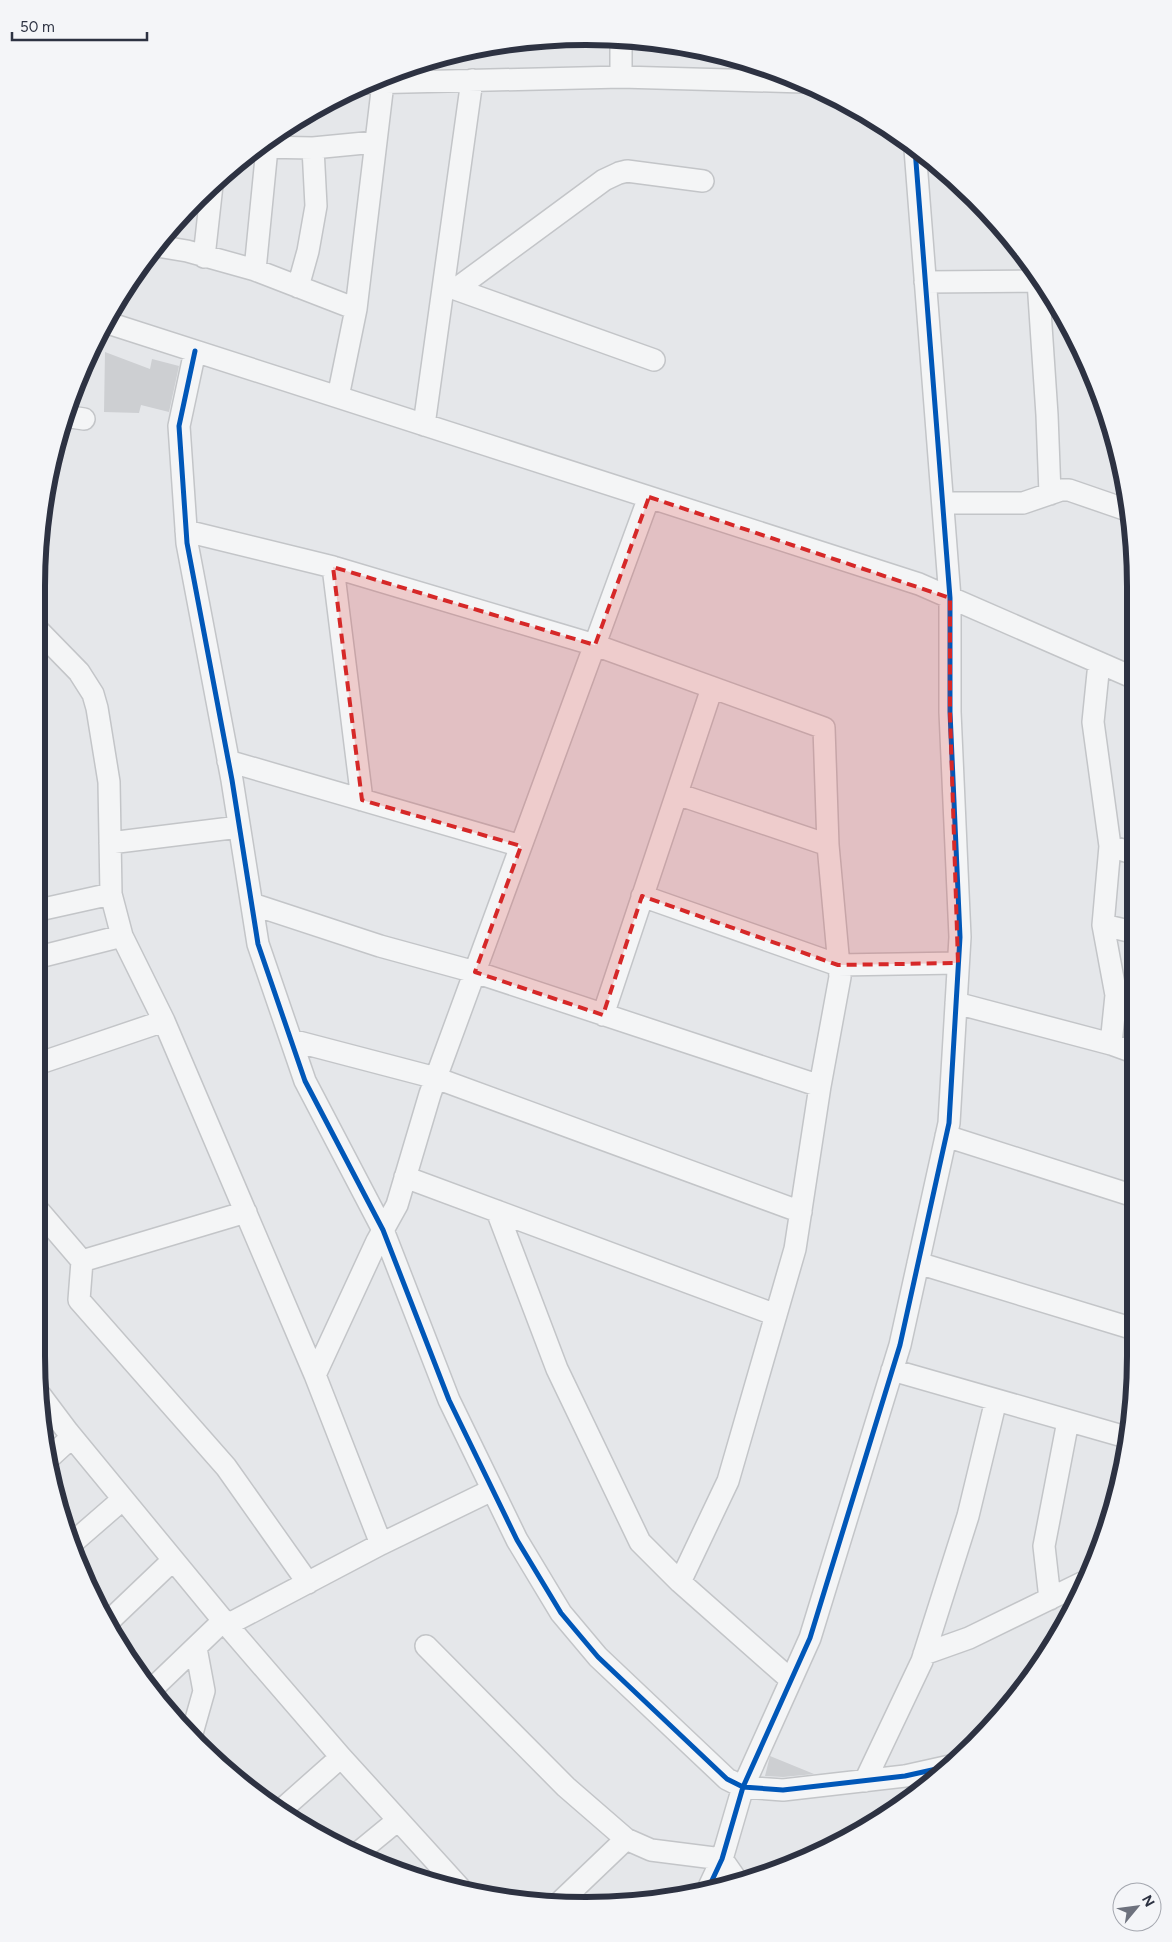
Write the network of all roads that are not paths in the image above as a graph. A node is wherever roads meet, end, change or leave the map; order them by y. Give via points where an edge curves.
1 (621, 46) edge
2 (621, 77) junction
3 (472, 80) junction
4 (780, 81) edge
5 (388, 83) edge
6 (374, 88) edge
7 (376, 142) junction
8 (270, 147) edge
9 (313, 148) junction
10 (263, 153) edge
11 (917, 158) edge
12 (703, 181) dead end
13 (211, 196) edge
14 (164, 248) edge
15 (204, 256) junction
16 (255, 270) junction
17 (1031, 278) edge
18 (925, 282) junction
19 (1034, 283) edge
20 (298, 287) junction
21 (450, 287) junction
22 (356, 310) junction
23 (112, 324) edge
24 (195, 351) junction
25 (654, 360) dead end
26 (338, 397) junction
27 (424, 425) junction
28 (1050, 494) junction
29 (649, 497) junction
30 (943, 503) junction
31 (1121, 508) edge
32 (186, 531) junction
33 (333, 567) junction
34 (950, 598) junction
35 (45, 637) edge
36 (595, 645) junction
37 (1100, 663) junction
38 (1127, 675) edge
39 (712, 688) junction
40 (228, 760) junction
41 (677, 794) junction
42 (362, 800) junction
43 (239, 827) junction
44 (110, 843) junction
45 (828, 845) junction
46 (521, 846) junction
47 (1110, 846) junction
48 (1127, 851) edge
49 (111, 894) junction
50 (642, 896) junction
51 (252, 904) junction
52 (45, 909) edge
53 (1103, 925) junction
54 (1127, 931) edge
55 (122, 936) junction
56 (45, 956) edge
57 (958, 963) junction
58 (838, 965) junction
59 (474, 972) junction
60 (956, 1003) junction
61 (603, 1015) junction
62 (164, 1021) junction
63 (291, 1040) junction
64 (1111, 1044) junction
65 (1127, 1050) edge
66 (45, 1061) edge
67 (436, 1078) junction
68 (820, 1086) junction
69 (946, 1136) junction
70 (405, 1177) junction
71 (1127, 1194) edge
72 (497, 1211) junction
73 (246, 1212) junction
74 (801, 1212) junction
75 (45, 1218) edge
76 (383, 1230) junction
77 (82, 1261) junction
78 (918, 1263) junction
79 (776, 1315) junction
80 (1127, 1327) edge
81 (892, 1370) junction
82 (316, 1375) junction
83 (996, 1400) junction
84 (48, 1405) edge
85 (1068, 1421) junction
86 (1121, 1436) edge
87 (72, 1437) junction
88 (54, 1454) edge
89 (492, 1490) junction
90 (123, 1498) junction
91 (77, 1539) edge
92 (381, 1544) junction
93 (173, 1560) junction
94 (680, 1582) junction
95 (308, 1583) junction
96 (1075, 1587) edge
97 (1050, 1599) junction
98 (113, 1618) edge
99 (226, 1623) junction
100 (426, 1646) dead end
101 (196, 1648) junction
102 (924, 1654) junction
103 (791, 1680) junction
104 (157, 1685) edge
105 (193, 1729) edge
106 (341, 1757) junction
107 (935, 1769) edge
108 (865, 1781) junction
109 (743, 1787) junction
110 (285, 1806) edge
111 (398, 1820) junction
112 (626, 1839) junction
113 (363, 1849) edge
114 (722, 1859) junction
115 (734, 1876) edge
116 (448, 1880) edge
117 (711, 1883) edge
118 (566, 1896) edge

1 - 2 street
2 - 3 street
2 - 4 street
3 - 5 street
3 - 21 street
6 - 7 street
7 - 9 street
7 - 22 street
8 - 9 street
9 - 20 street via 316,206
10 - 16 street
11 - 18 street
12 - 21 street via 635,171 619,173 604,180
13 - 15 street
14 - 15 street
15 - 16 street
16 - 20 street
17 - 18 street
18 - 30 street
19 - 28 street
20 - 22 street
21 - 25 street
21 - 27 street
22 - 26 street
23 - 24 street
24 - 26 street
24 - 32 street via 179,426
26 - 27 street
27 - 29 street
28 - 30 street via 1023,503
28 - 31 street via 1069,490
29 - 34 street via 919,584
29 - 36 street
30 - 34 street
32 - 33 street
32 - 40 street
33 - 36 street
33 - 42 street
34 - 37 street
34 - 57 street via 950,712 960,938
35 - 44 street via 79,672 98,708 109,782
36 - 39 street
36 - 46 street
37 - 38 street
37 - 47 street via 1093,722
39 - 41 street
39 - 45 street via 824,728
40 - 42 street
40 - 43 street
41 - 45 street
41 - 50 street
42 - 46 street
43 - 44 street
43 - 51 street
44 - 49 street
45 - 58 street
46 - 59 street
47 - 48 street
47 - 53 street
49 - 52 street
49 - 55 street
50 - 58 street
50 - 61 street
51 - 59 street via 380,946
51 - 63 street via 258,944
53 - 54 street
53 - 64 street via 1116,995
55 - 56 street
55 - 62 street
57 - 58 street
57 - 60 street
58 - 68 street via 840,977
59 - 61 street
59 - 67 street
60 - 64 street
60 - 69 street
61 - 68 street
62 - 66 street
62 - 73 street
63 - 67 street
63 - 76 street via 305,1081
64 - 65 street
67 - 70 street
67 - 74 street
68 - 74 street
69 - 71 street
69 - 78 street
70 - 72 street
70 - 76 street via 397,1205
72 - 79 street
72 - 94 street via 557,1369 640,1542
73 - 77 street
73 - 82 street
74 - 79 street via 796,1249
75 - 77 street
76 - 82 street
76 - 89 street via 449,1400
77 - 95 street via 79,1300 226,1467
78 - 80 street
78 - 81 street
79 - 94 street via 728,1481
81 - 83 street
81 - 103 street via 810,1638
82 - 92 street
83 - 85 street
83 - 102 street via 968,1516
84 - 87 street
85 - 86 street
85 - 97 street via 1044,1546
87 - 88 street
87 - 90 street
89 - 92 street
89 - 109 street via 517,1540 579,1636 727,1779
90 - 91 street
90 - 93 street
92 - 95 street
93 - 98 street
93 - 99 street
94 - 103 street
95 - 99 street
96 - 97 street
97 - 102 street via 970,1638
99 - 101 street
99 - 106 street
100 - 112 street via 566,1787
101 - 104 street
101 - 105 street via 204,1691
102 - 108 street
103 - 109 street
106 - 110 street
106 - 111 street
107 - 108 street
108 - 109 street via 783,1790
109 - 114 street
111 - 113 street
111 - 116 street
112 - 114 street via 651,1850
112 - 118 street
114 - 115 street
114 - 117 street

